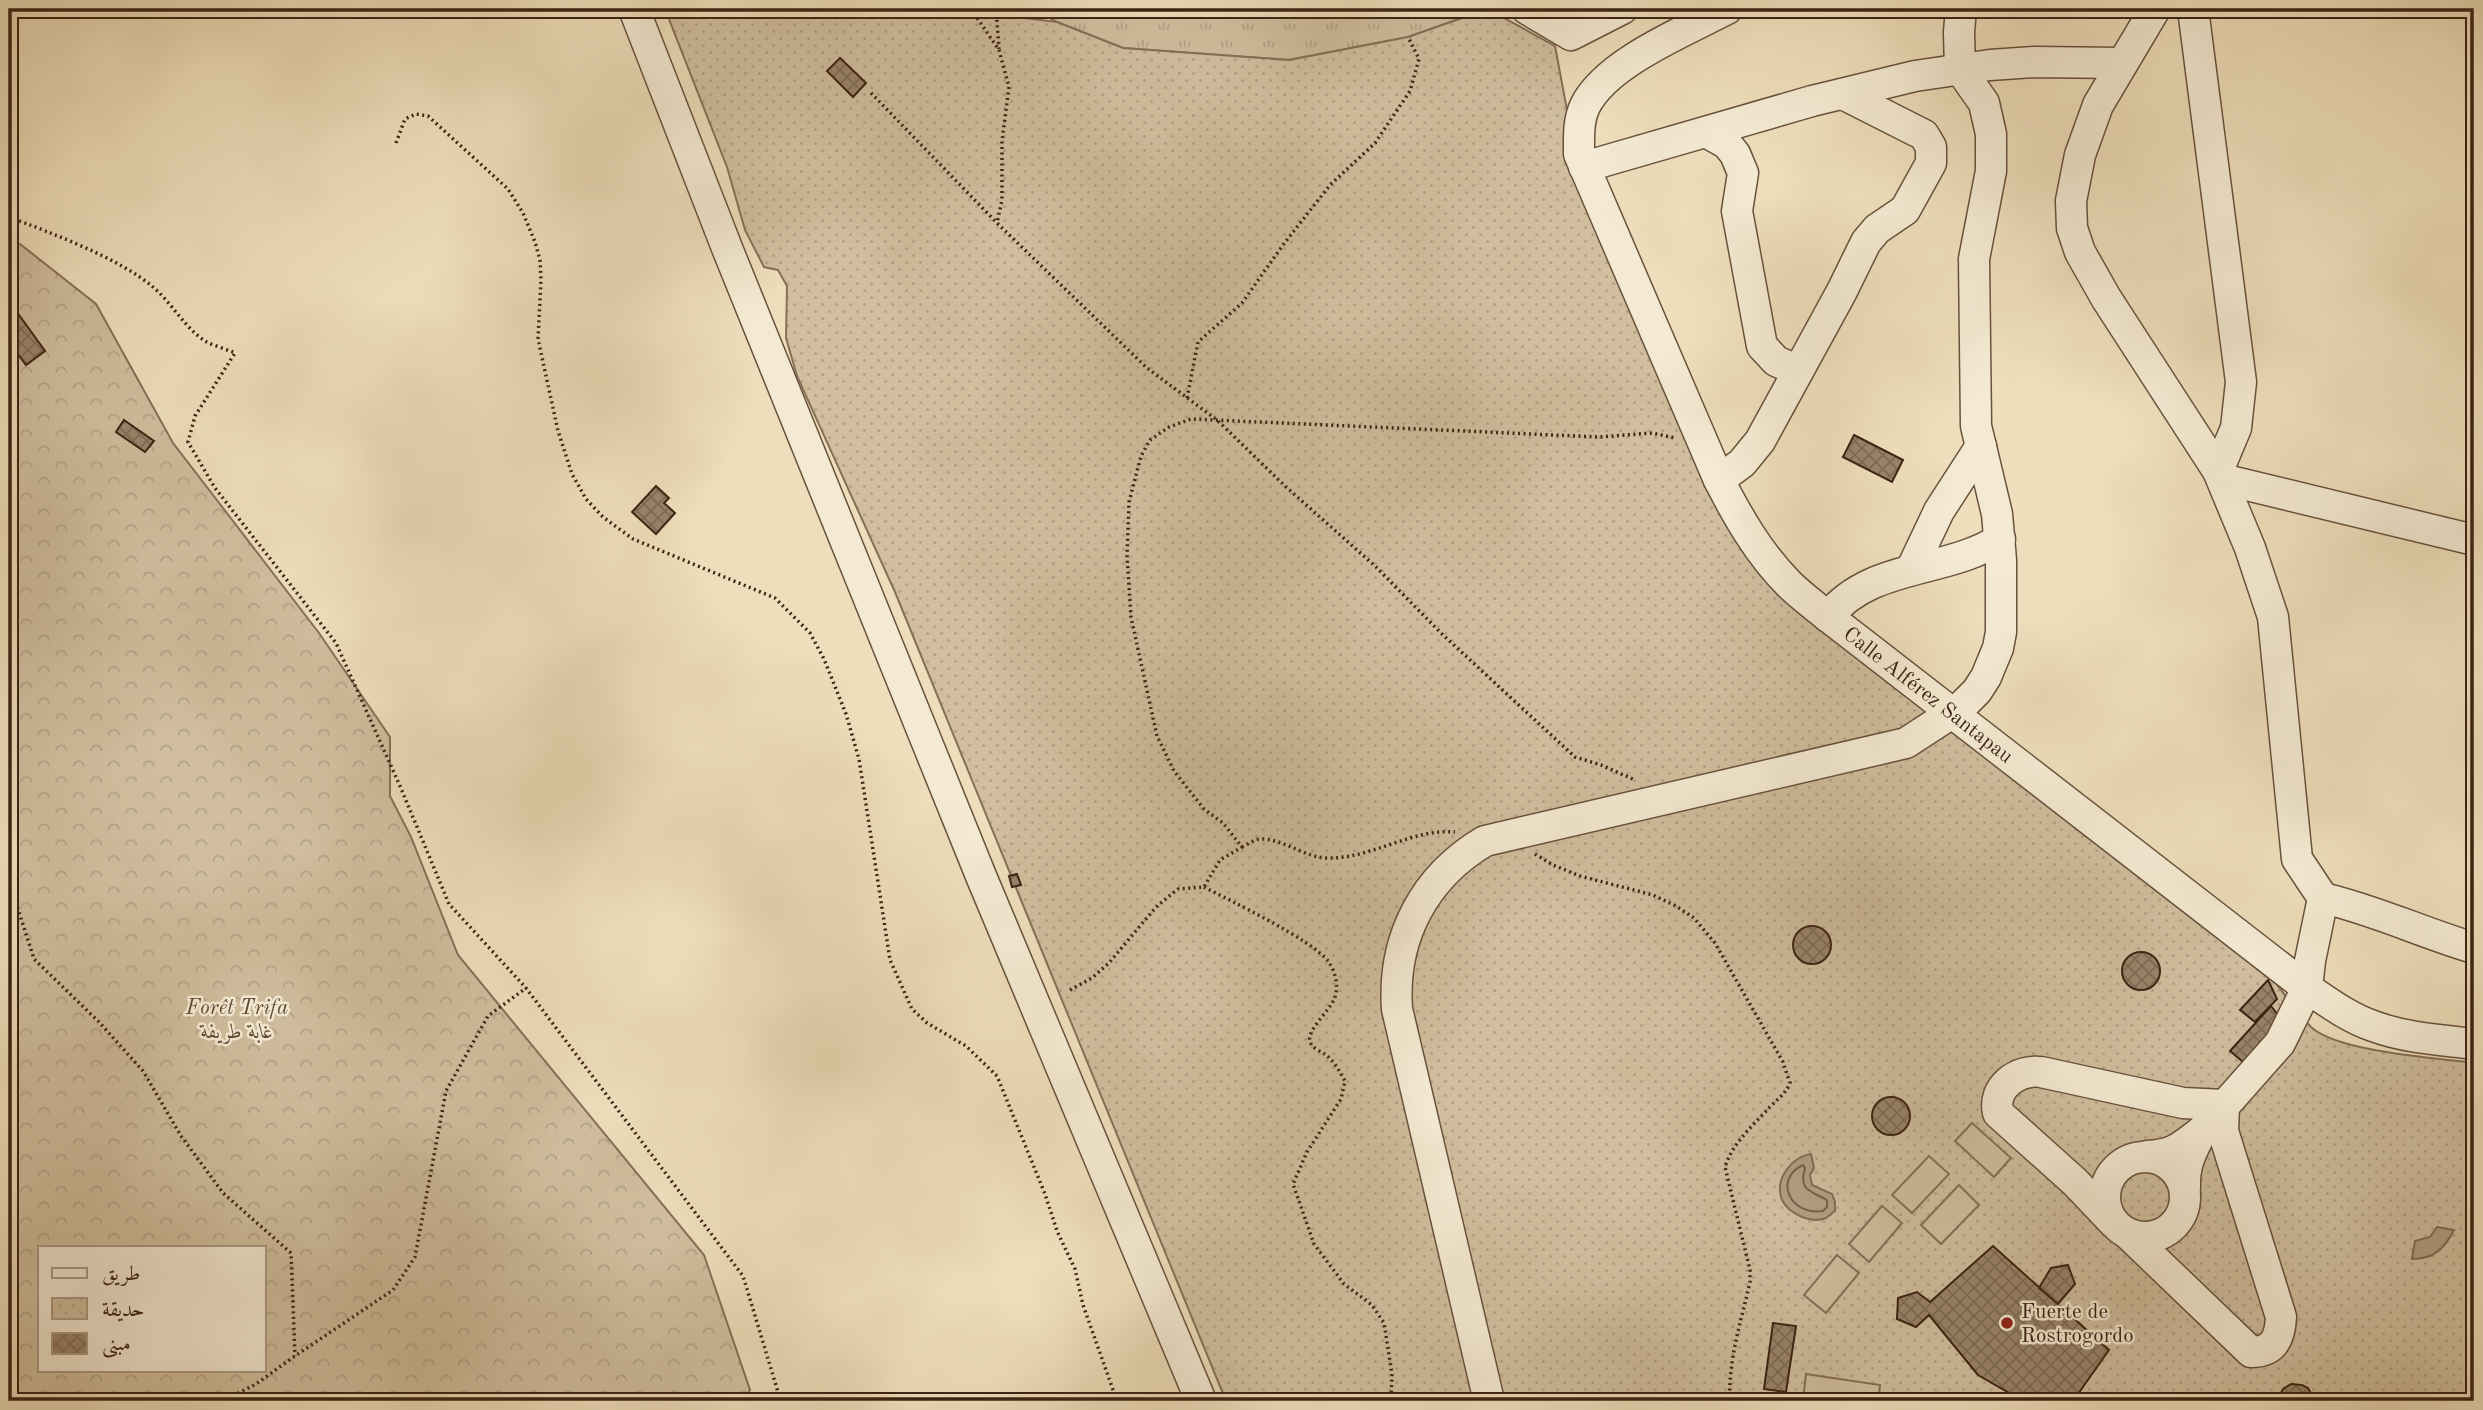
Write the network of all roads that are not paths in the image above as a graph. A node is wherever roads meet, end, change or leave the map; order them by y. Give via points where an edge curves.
1 (634, 9) edge
2 (1528, 9) edge
3 (1622, 9) edge
4 (1727, 9) edge
5 (1961, 9) edge
6 (2155, 9) edge
7 (2193, 9) edge
8 (2122, 63) junction
9 (1961, 69) junction
10 (1843, 94) junction
11 (1706, 132) junction
12 (1582, 160) junction
13 (1798, 371) junction
14 (1981, 446) junction
15 (2220, 475) junction
16 (1719, 480) junction
17 (2000, 539) junction
18 (2474, 540) edge
19 (1911, 570) junction
20 (1828, 617) junction
21 (1953, 713) junction
22 (2323, 898) junction
23 (2474, 948) edge
24 (2307, 988) junction
25 (2474, 1044) edge
26 (2224, 1105) junction
27 (2202, 1131) junction
28 (2147, 1156) junction
29 (2114, 1170) junction
30 (2075, 1182) junction
31 (2185, 1188) junction
32 (2120, 1227) junction
33 (1201, 1401) edge
34 (1489, 1401) edge

1 - 33 street via 981,876
2 - 3 street via 1571,34
4 - 12 street via 1648,51 1601,83 1584,108 1579,130
5 - 9 street
6 - 8 street
7 - 15 street via 2241,382 2236,428
8 - 9 street via 2034,62
8 - 15 street via 2098,105 2080,155 2071,201 2073,228 2080,252 2106,298
9 - 10 street
9 - 14 street via 1984,103 1992,153 1974,260 1976,426
10 - 11 street
10 - 13 street via 1924,135 1931,147 1931,163 1905,210 1866,242
11 - 12 street
11 - 13 street via 1735,154 1742,173 1737,211 1762,346 1776,361
12 - 16 street, Calle Alférez Santapau
13 - 16 street via 1752,453
14 - 17 street
14 - 19 street via 1939,511
15 - 18 street
15 - 22 street via 2273,617 2297,859
16 - 20 street, Calle Alférez Santapau via 1765,557 1788,584
17 - 19 street via 1973,553
17 - 21 street via 1998,648 1986,677
19 - 20 street via 1858,589
20 - 21 street, Calle Alférez Santapau
21 - 24 street, Calle Alférez Santapau
21 - 34 street via 1906,743 1485,841 1451,864 1428,891 1400,954 1397,1009
22 - 23 street
22 - 24 street
24 - 25 street, Calle Alférez Santapau via 2372,1026
24 - 26 street via 2280,1043
26 - 27 street
26 - 30 street via 2183,1102 2030,1070 2016,1076 1998,1095 1998,1113
26 - 32 street via 2223,1131 2281,1317 2280,1332 2272,1345 2251,1352
27 - 28 street via 2165,1155
27 - 31 street via 2189,1155
28 - 29 street via 2130,1158
28 - 31 street via 2176,1170
29 - 30 street via 2093,1184
29 - 32 street via 2105,1191 2106,1209
30 - 32 street
31 - 32 street via 2185,1206 2175,1224 2160,1235 2144,1237

